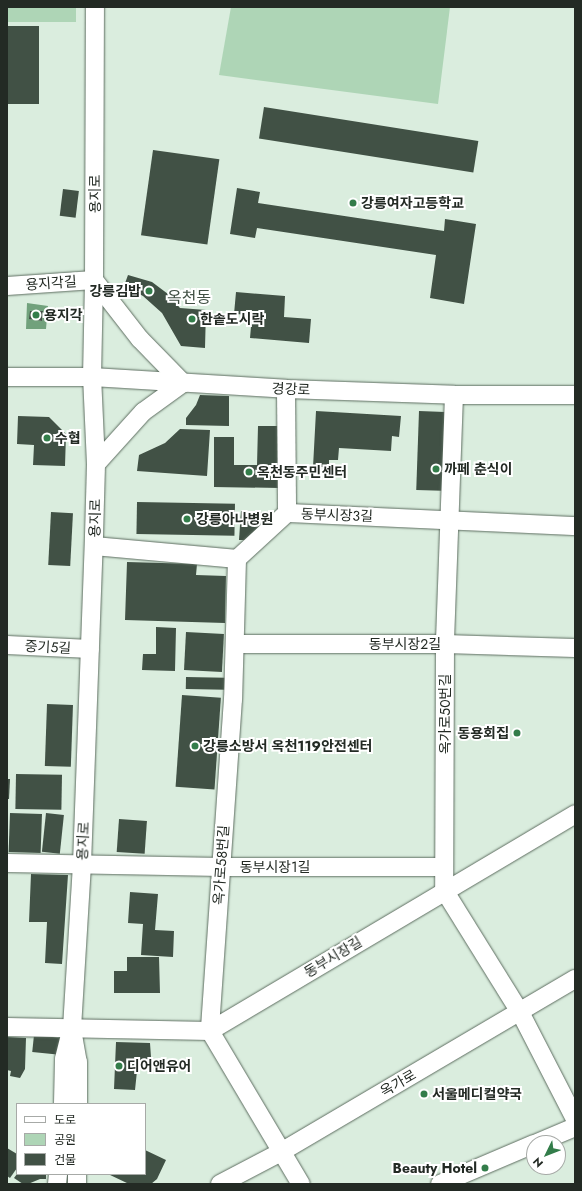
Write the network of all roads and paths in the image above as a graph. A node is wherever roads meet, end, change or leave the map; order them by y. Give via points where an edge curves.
1 (95, 7) edge
2 (94, 280) junction
3 (7, 286) edge
4 (7, 377) edge
5 (92, 377) junction
6 (183, 383) junction
7 (286, 389) junction
8 (454, 395) junction
9 (575, 395) edge
10 (96, 464) junction
11 (287, 513) junction
12 (448, 519) junction
13 (575, 526) edge
14 (94, 546) junction
15 (238, 559) junction
16 (235, 644) junction
17 (445, 644) junction
18 (7, 645) edge
19 (575, 648) edge
20 (90, 649) junction
21 (575, 814) edge
22 (7, 862) edge
23 (82, 864) junction
24 (221, 867) junction
25 (444, 867) junction
26 (444, 890) junction
27 (575, 979) edge
28 (520, 1012) junction
29 (7, 1028) edge
30 (72, 1028) junction
31 (210, 1031) junction
32 (63, 1103) edge
33 (78, 1103) edge
34 (575, 1119) edge
35 (575, 1127) edge
36 (556, 1135) edge
37 (526, 1147) edge
38 (281, 1152) junction
39 (220, 1184) edge
40 (302, 1184) edge
41 (440, 1184) edge

1 - 2 street, 용지로
2 - 3 street, 용지각길
2 - 5 street, 용지로
2 - 6 street via 140,339
4 - 5 street, 경강로
5 - 6 street, 경강로
5 - 10 street, 용지로
6 - 7 street, 경강로
6 - 10 street via 143,412
7 - 8 street, 경강로
7 - 11 street
8 - 9 street, 경강로
8 - 12 street, 옥가로50번길
10 - 14 street, 용지로
11 - 12 street, 동부시장3길
11 - 15 street, 동부시장3길
12 - 13 street, 동부시장3길
12 - 17 street, 옥가로50번길
14 - 15 street
14 - 20 street, 용지로
15 - 16 street, 옥가로58번길
16 - 17 street, 동부시장2길
16 - 24 street, 옥가로58번길
17 - 19 street, 동부시장2길
17 - 25 street, 옥가로50번길
18 - 20 street, 중기5길
20 - 23 street, 용지로
21 - 26 street, 동부시장길
22 - 23 street, 동부시장1길
23 - 24 street, 동부시장1길
23 - 30 street, 용지로
24 - 25 street, 동부시장1길
24 - 31 street, 옥가로58번길
25 - 26 street, 옥가로50번길
26 - 28 street
26 - 31 street, 동부시장길
27 - 28 street, 옥가로
28 - 34 street
28 - 38 street, 옥가로
29 - 30 street
30 - 31 street
30 - 32 street, 용지로 via 64,1059
30 - 33 street, 용지로 via 78,1062
31 - 38 street
35 - 36 street
37 - 41 street
38 - 39 street, 옥가로
38 - 40 street

